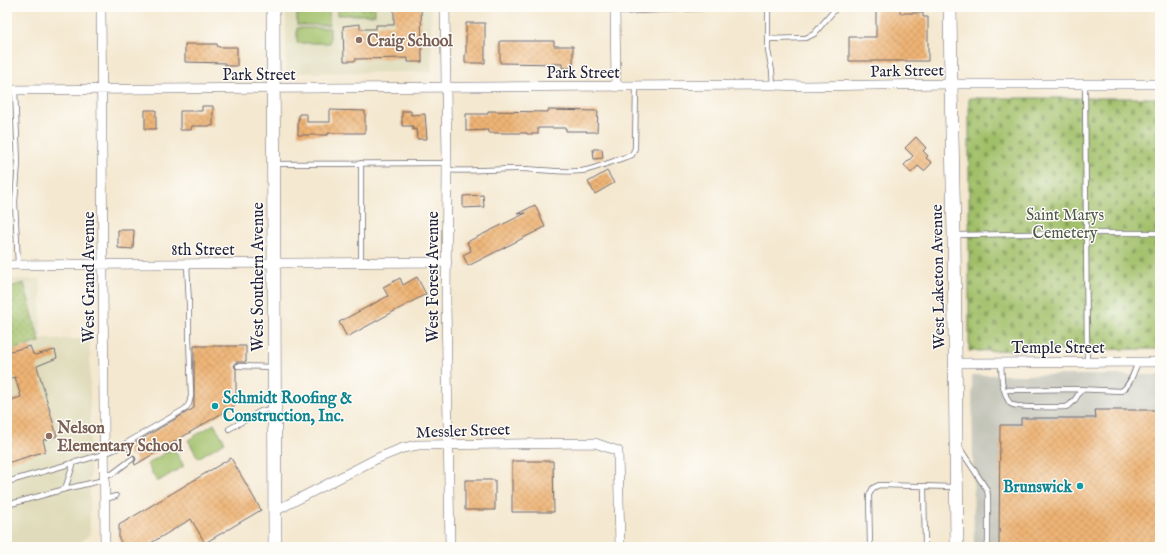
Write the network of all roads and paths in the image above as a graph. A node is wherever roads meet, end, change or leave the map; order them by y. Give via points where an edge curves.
1 (102, 7) edge
2 (273, 7) edge
3 (445, 7) edge
4 (768, 7) edge
5 (837, 7) edge
6 (950, 7) edge
7 (706, 8) edge
8 (615, 9) edge
9 (768, 39) junction
10 (951, 84) junction
11 (1085, 84) junction
12 (1160, 84) edge
13 (773, 85) junction
14 (447, 87) junction
15 (616, 87) junction
16 (636, 87) junction
17 (273, 89) junction
18 (11, 90) edge
19 (102, 90) junction
20 (361, 163) junction
21 (274, 164) junction
22 (447, 166) junction
23 (1086, 233) junction
24 (1160, 233) edge
25 (954, 235) junction
26 (361, 262) junction
27 (447, 262) junction
28 (274, 263) junction
29 (103, 264) junction
30 (187, 264) junction
31 (7, 265) edge
32 (18, 265) junction
33 (1000, 362) junction
34 (1087, 362) junction
35 (1138, 362) junction
36 (1160, 362) edge
37 (955, 363) junction
38 (238, 366) dead end
39 (275, 367) junction
40 (1004, 390) junction
41 (1081, 390) junction
42 (275, 408) junction
43 (229, 429) dead end
44 (956, 442) junction
45 (449, 444) junction
46 (104, 454) junction
47 (132, 459) dead end
48 (74, 462) junction
49 (104, 477) junction
50 (7, 482) edge
51 (924, 486) junction
52 (956, 487) junction
53 (65, 489) junction
54 (116, 496) dead end
55 (105, 500) junction
56 (7, 505) edge
57 (275, 511) junction
58 (105, 547) edge
59 (275, 547) edge
60 (450, 547) edge
61 (620, 547) edge
62 (870, 547) edge
63 (925, 547) edge
64 (957, 547) edge
65 (987, 547) edge

1 - 19 street, West Grand Avenue
2 - 17 street, West Southern Avenue
3 - 14 street, West Forest Avenue
4 - 9 lane
5 - 9 lane via 814,34 806,38
6 - 10 street, West Laketon Avenue
7 - 8 lane
8 - 15 street
9 - 13 lane
10 - 11 street, Park Street
10 - 13 street, Park Street
10 - 25 street, West Laketon Avenue
11 - 12 street, Park Street
11 - 23 lane
13 - 16 street, Park Street
14 - 15 street, Park Street
14 - 17 street, Park Street
14 - 22 street, West Forest Avenue
15 - 16 street, Park Street
16 - 22 lane via 636,148 632,155 582,171 474,171
17 - 19 street, Park Street
17 - 21 street, West Southern Avenue
18 - 19 street, Park Street
18 - 32 lane via 18,163 15,202
19 - 29 street, West Grand Avenue
20 - 21 lane
20 - 22 lane
20 - 26 lane
21 - 28 street, West Southern Avenue
22 - 27 street, West Forest Avenue
23 - 24 lane
23 - 25 lane
23 - 34 lane
25 - 37 street, West Laketon Avenue
26 - 27 street, 8th Street
26 - 28 street, 8th Street
27 - 45 street, West Forest Avenue
28 - 30 street, 8th Street
28 - 39 street, West Southern Avenue
29 - 30 street, 8th Street
29 - 32 street, 8th Street
29 - 46 street, West Grand Avenue
30 - 46 lane via 191,396 189,404 185,409
31 - 32 street, 8th Street
33 - 34 street, Temple Street
33 - 37 street, Temple Street
33 - 40 lane
34 - 35 street, Temple Street
35 - 36 street, Temple Street
35 - 41 lane via 1129,382 1121,391
37 - 44 street, West Laketon Avenue
38 - 39 lane
39 - 42 street, West Southern Avenue
40 - 41 lane
40 - 41 lane via 1008,401 1020,407 1066,407
42 - 43 lane via 261,411
42 - 57 street, West Southern Avenue
44 - 52 street, West Laketon Avenue
44 - 65 lane via 987,490
45 - 57 street, Messler Street via 403,448 378,458
45 - 60 street, West Forest Avenue
45 - 61 street, Messler Street via 595,443 618,451
46 - 48 lane
46 - 49 street, West Grand Avenue
47 - 49 lane
48 - 50 lane
48 - 53 lane
49 - 53 lane
49 - 55 street, West Grand Avenue
51 - 52 lane
51 - 62 lane via 878,485 873,488 869,495
51 - 63 lane
52 - 64 street, West Laketon Avenue
53 - 56 lane
54 - 55 lane
55 - 58 street, West Grand Avenue
57 - 59 street, West Southern Avenue

